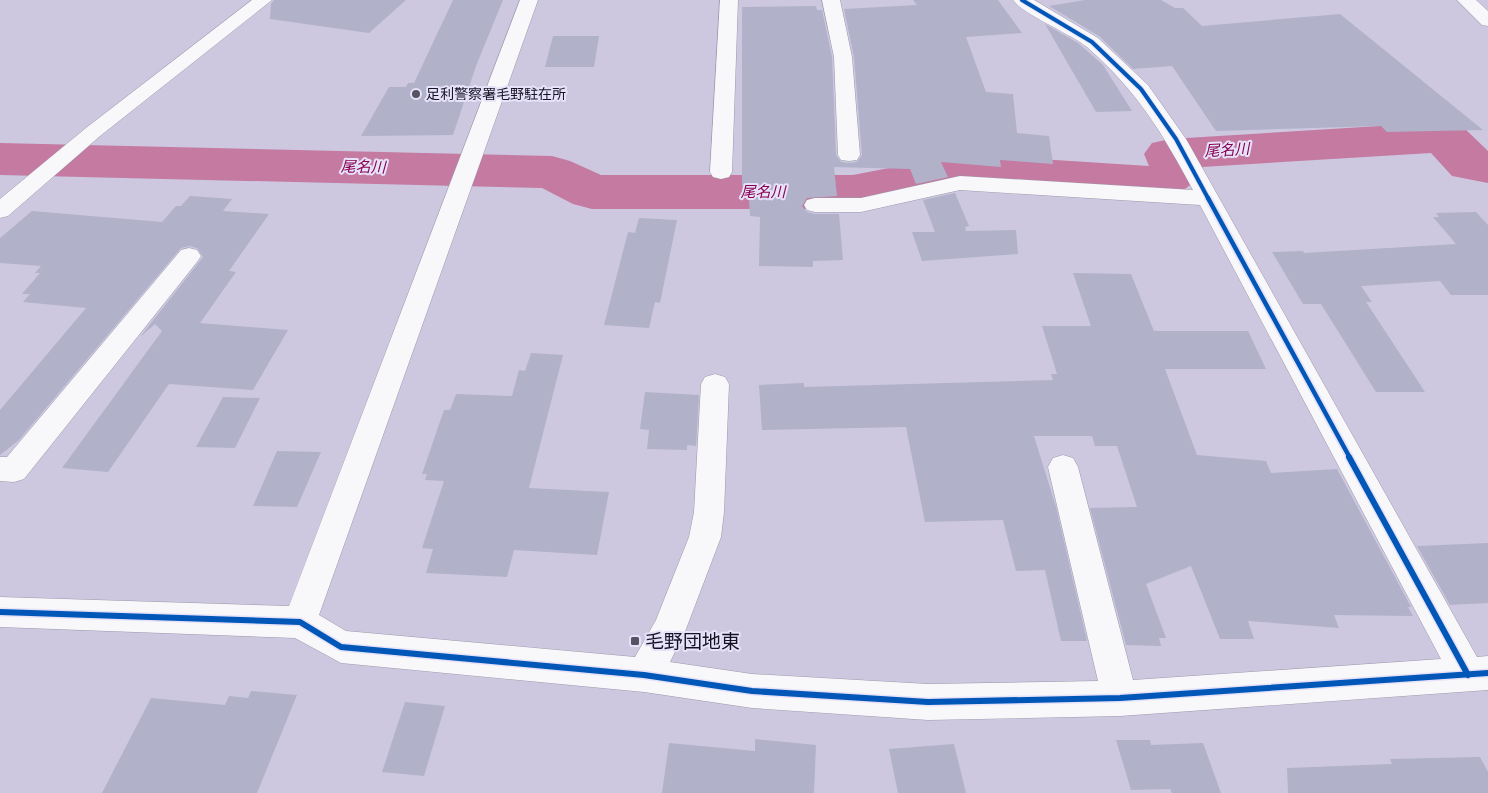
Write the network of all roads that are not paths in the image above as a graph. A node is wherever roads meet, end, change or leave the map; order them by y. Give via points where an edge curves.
1 (263, 0) edge
2 (529, 0) edge
3 (729, 0) edge
4 (831, 0) edge
5 (1022, 0) edge
6 (1466, 0) edge
7 (1488, 21) edge
8 (850, 155) dead end
9 (722, 172) dead end
10 (1208, 198) junction
11 (815, 205) dead end
12 (0, 211) edge
13 (189, 256) dead end
14 (715, 384) dead end
15 (1063, 467) dead end
16 (0, 469) edge
17 (0, 612) edge
18 (300, 622) junction
19 (644, 675) junction
20 (1481, 677) edge
21 (1120, 698) junction

1 - 12 street via 94,132
2 - 18 street
3 - 9 street
4 - 8 street via 843,58
5 - 10 street via 1092,42 1141,89 1176,139
6 - 7 street
10 - 11 street via 960,183 861,205
10 - 20 street
13 - 16 street via 14,470
14 - 19 street via 709,512 704,537 669,629
15 - 21 street
17 - 18 street
18 - 19 street via 341,646
19 - 21 street via 752,690 928,702
20 - 21 street

